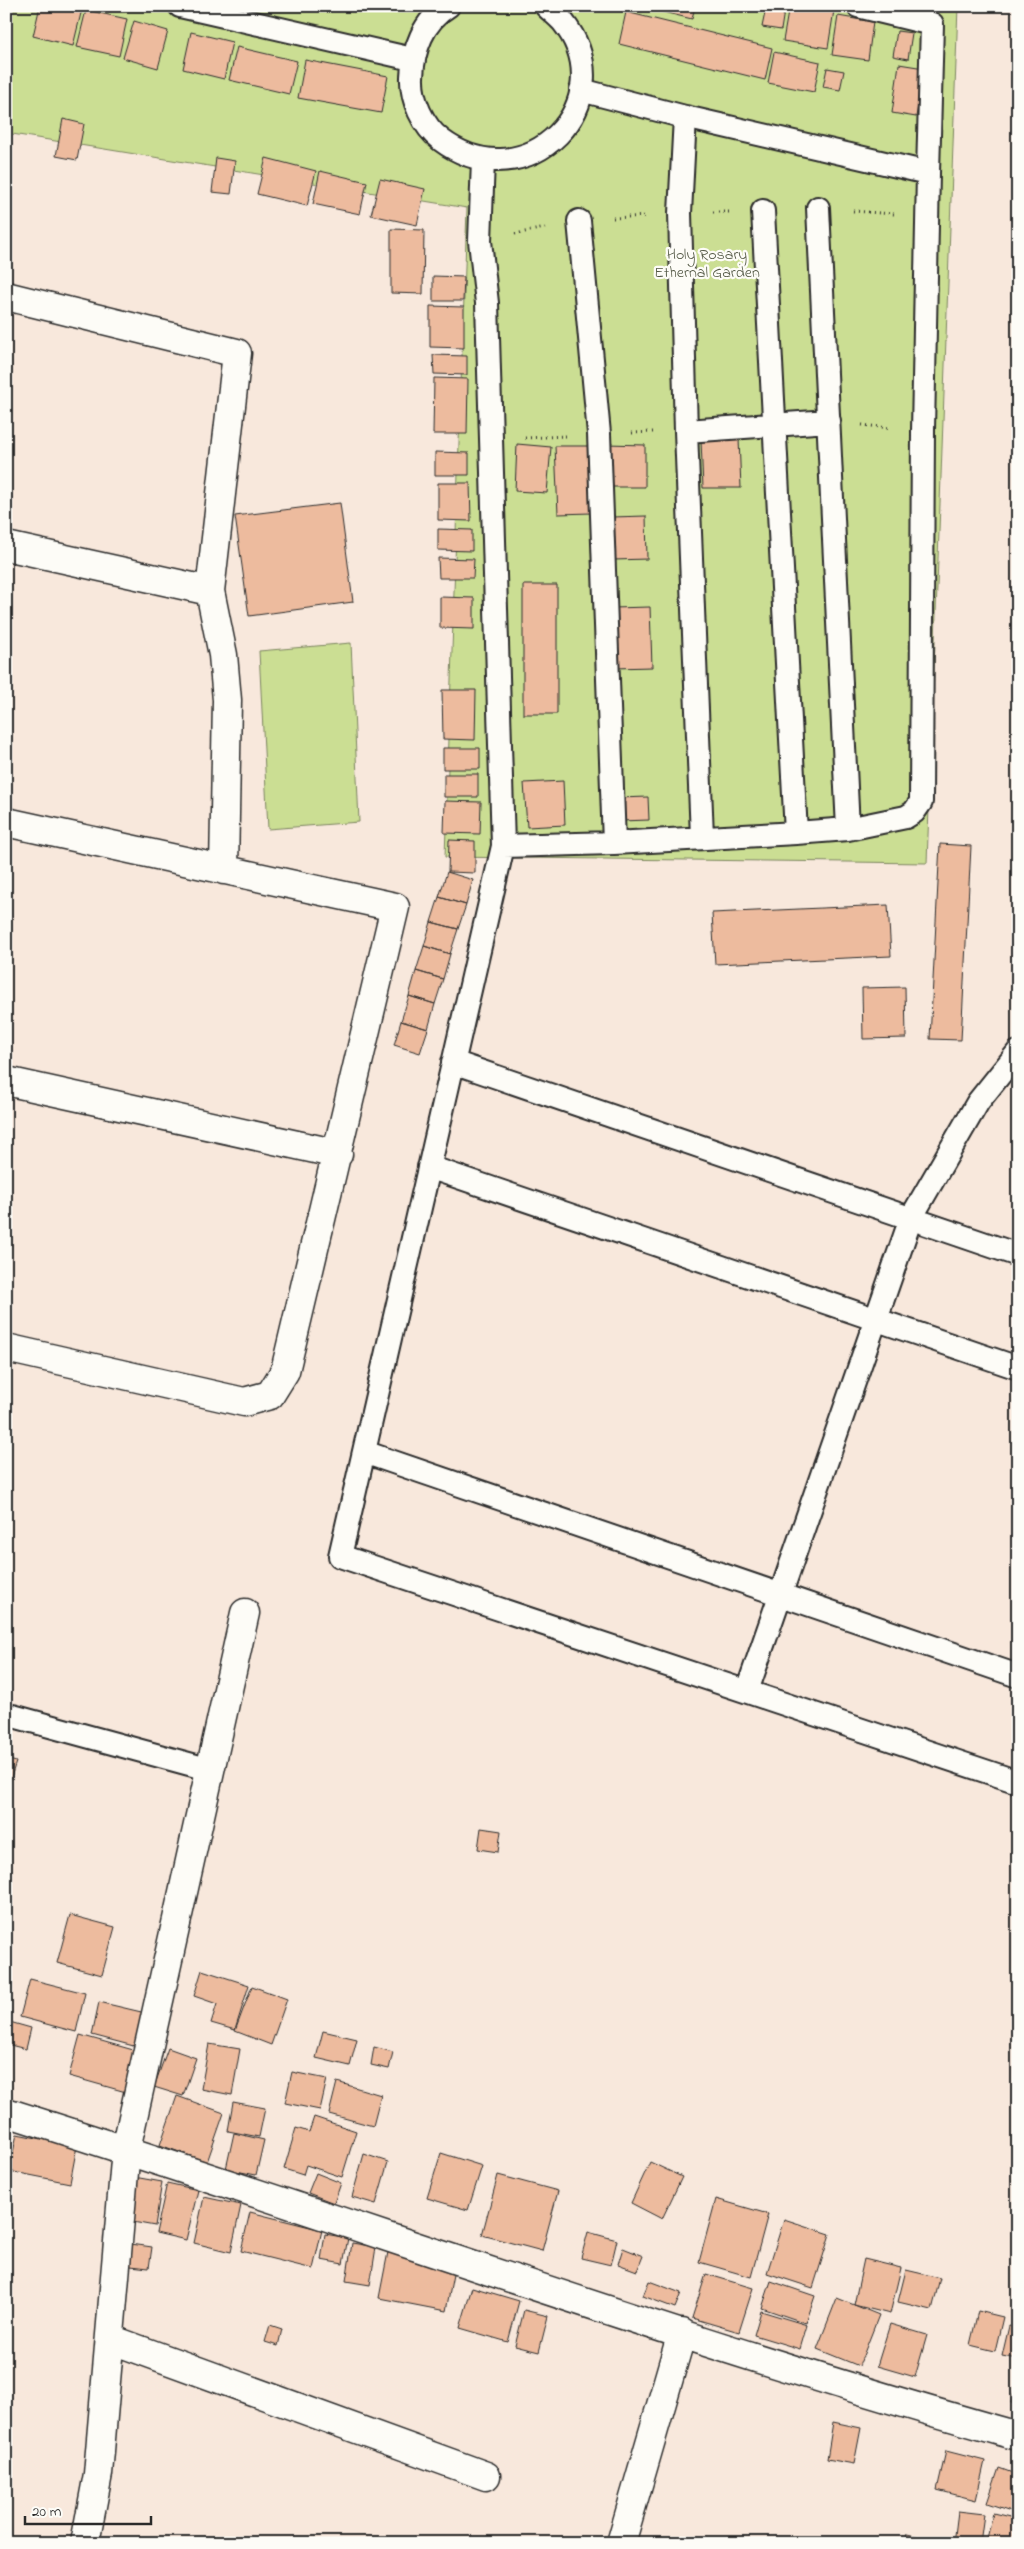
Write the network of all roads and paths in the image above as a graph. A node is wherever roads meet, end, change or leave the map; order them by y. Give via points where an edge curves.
1 (180, 6) edge
2 (448, 6) edge
3 (546, 6) edge
4 (858, 6) edge
5 (412, 59) junction
6 (581, 90) junction
7 (685, 117) junction
8 (483, 160) junction
9 (928, 173) junction
10 (818, 208) dead end
11 (763, 211) dead end
12 (579, 221) dead end
13 (6, 296) edge
14 (829, 421) junction
15 (773, 424) junction
16 (686, 431) junction
17 (923, 431) junction
18 (6, 546) edge
19 (210, 591) junction
20 (6, 822) edge
21 (848, 829) junction
22 (796, 833) junction
23 (702, 837) junction
24 (614, 843) junction
25 (503, 846) junction
26 (224, 870) junction
27 (1018, 1052) edge
28 (453, 1062) junction
29 (6, 1081) edge
30 (338, 1154) junction
31 (429, 1167) junction
32 (911, 1218) junction
33 (1018, 1254) edge
34 (878, 1320) junction
35 (6, 1348) edge
36 (1018, 1368) edge
37 (364, 1452) junction
38 (781, 1595) junction
39 (245, 1613) dead end
40 (1018, 1676) edge
41 (747, 1691) junction
42 (13, 1716) dead end
43 (211, 1770) junction
44 (1018, 1782) edge
45 (6, 2112) edge
46 (126, 2149) junction
47 (682, 2334) junction
48 (110, 2339) junction
49 (1018, 2436) edge
50 (486, 2476) dead end
51 (86, 2543) edge
52 (621, 2543) edge

1 - 5 lane
2 - 5 lane via 422,32
3 - 6 lane via 562,21 575,42 582,65
4 - 9 lane via 932,24
5 - 8 lane via 412,86 419,113 435,135 457,152
6 - 7 lane
6 - 8 lane via 573,115 558,137 536,153 510,160
7 - 9 lane
7 - 16 lane via 680,213
8 - 25 lane via 480,241 487,303
9 - 17 lane
10 - 14 lane
11 - 15 lane
12 - 24 lane via 599,434
13 - 19 street via 237,353
14 - 15 lane
14 - 17 path
14 - 21 lane
15 - 16 lane
15 - 22 lane
16 - 23 lane
17 - 21 lane via 920,802 906,817
18 - 19 street
19 - 26 street via 223,655 227,700
20 - 26 street
21 - 22 lane
22 - 23 lane
23 - 24 lane
24 - 25 lane
25 - 28 lane
26 - 30 street via 395,907
27 - 32 lane via 978,1102
28 - 31 lane
28 - 32 lane
29 - 30 street
30 - 35 street via 285,1371 270,1395 244,1402
31 - 34 lane
31 - 37 lane
32 - 33 lane
32 - 34 lane
34 - 36 lane
34 - 38 lane
37 - 38 lane
37 - 41 lane via 340,1556
38 - 40 lane
38 - 41 lane
39 - 43 street
41 - 44 lane
42 - 43 lane
43 - 46 street
45 - 46 street
46 - 47 street
46 - 48 street
47 - 49 street via 909,2406
47 - 52 street
48 - 50 street
48 - 51 street via 98,2474

